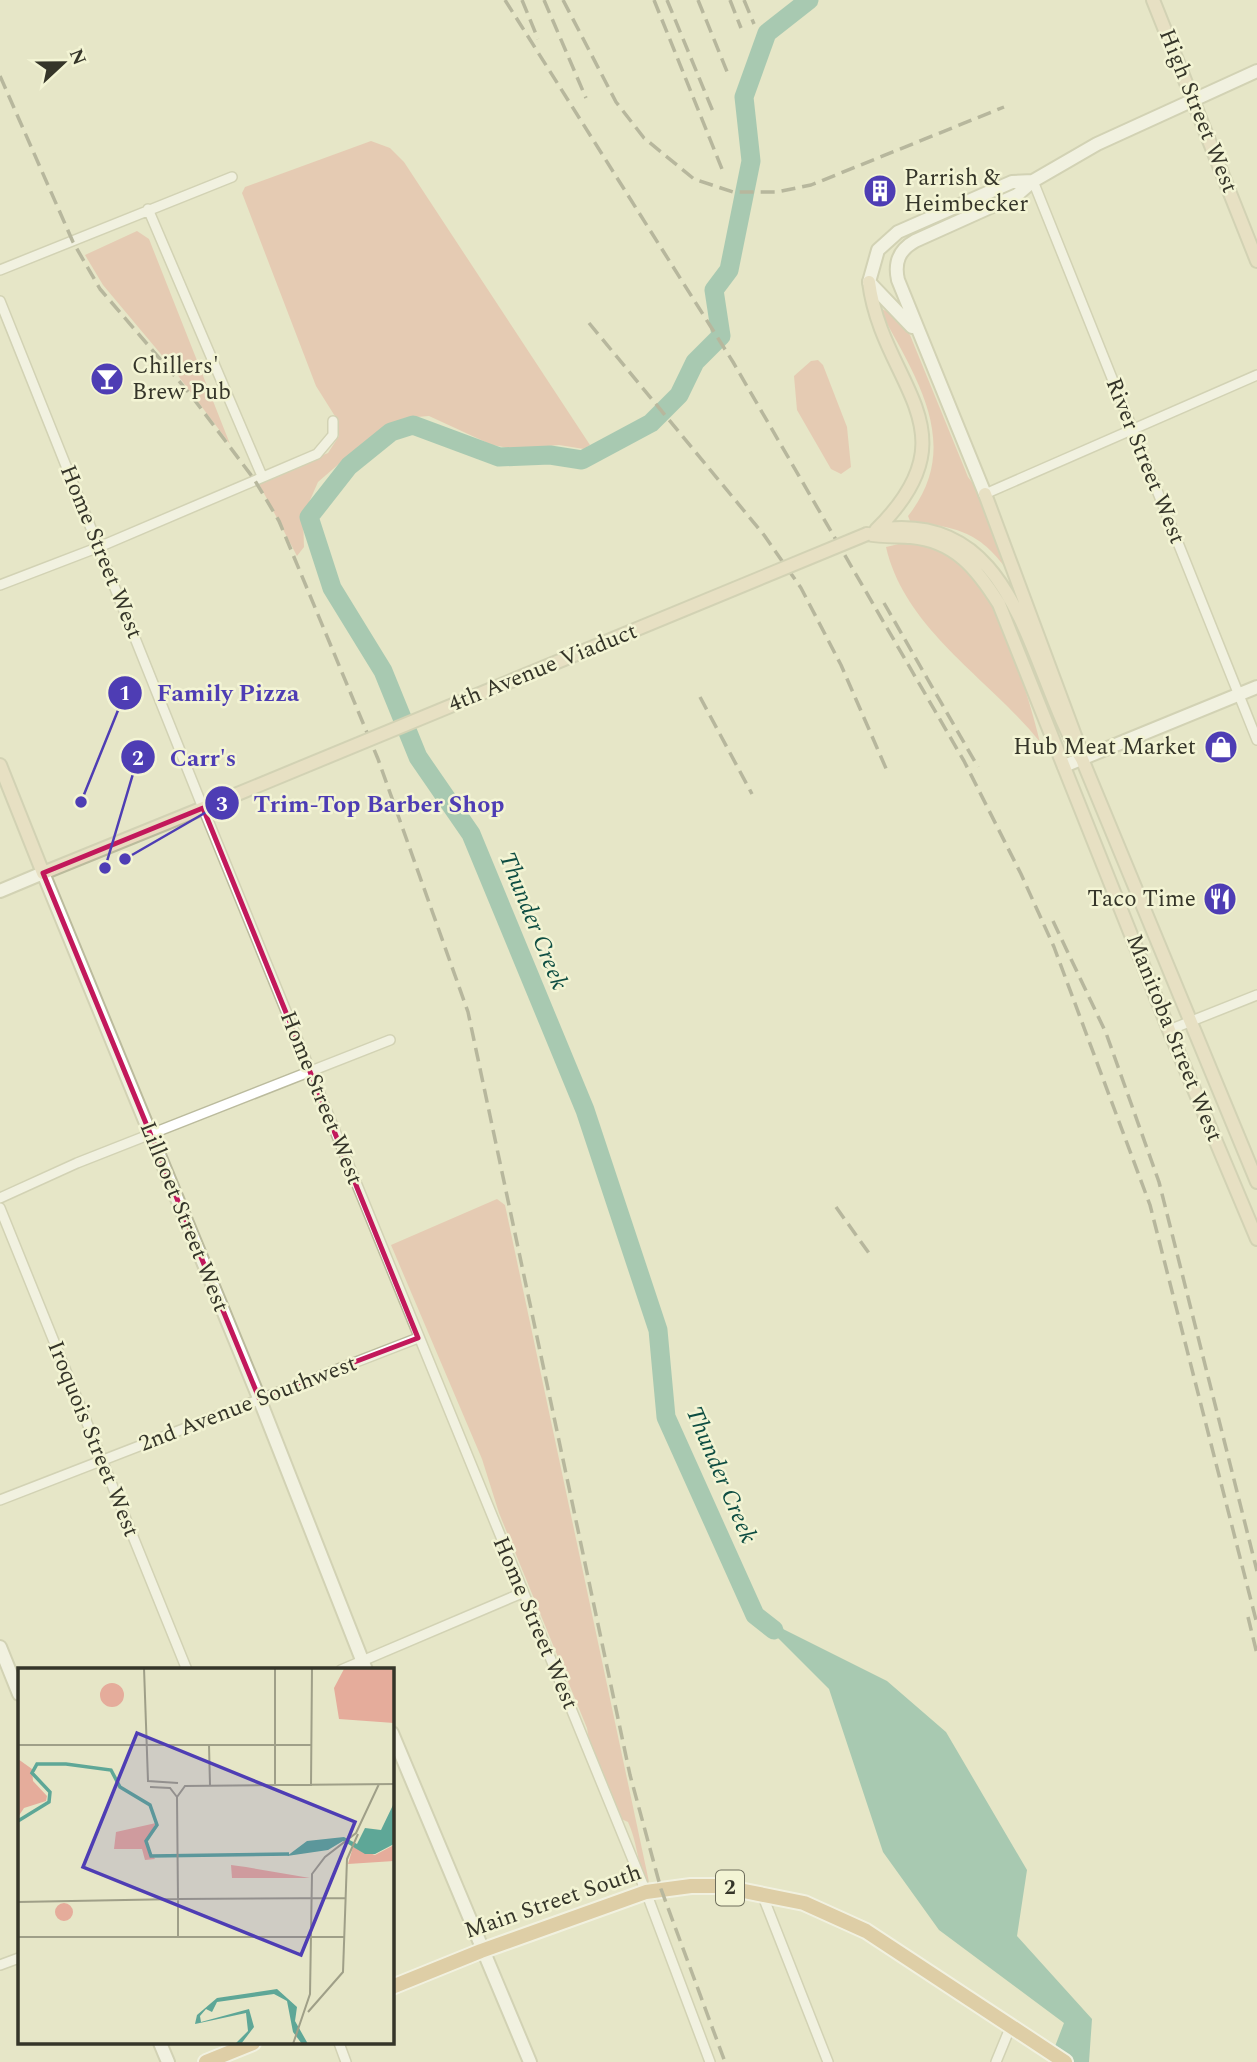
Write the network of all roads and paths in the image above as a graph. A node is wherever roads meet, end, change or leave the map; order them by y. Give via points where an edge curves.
1 (1153, 0) edge
2 (1257, 71) edge
3 (1194, 98) junction
4 (232, 177) dead end
5 (1033, 181) junction
6 (148, 209) junction
7 (1257, 261) edge
8 (0, 270) edge
9 (869, 282) junction
10 (0, 301) edge
11 (921, 340) junction
12 (1257, 375) edge
13 (333, 421) dead end
14 (1131, 428) junction
15 (262, 476) junction
16 (985, 494) junction
17 (872, 532) junction
18 (99, 547) junction
19 (0, 585) edge
20 (1257, 687) edge
21 (1239, 696) junction
22 (1257, 740) edge
23 (1083, 759) junction
24 (0, 765) edge
25 (1064, 766) junction
26 (203, 808) junction
27 (43, 873) junction
28 (0, 891) edge
29 (1257, 995) edge
30 (1191, 1022) junction
31 (1169, 1030) junction
32 (390, 1040) dead end
33 (310, 1072) junction
34 (151, 1136) junction
35 (1257, 1182) edge
36 (0, 1198) edge
37 (0, 1208) edge
38 (1257, 1239) edge
39 (418, 1338) junction
40 (259, 1398) junction
41 (101, 1459) junction
42 (0, 1500) edge
43 (522, 1593) junction
44 (0, 1647) edge
45 (365, 1666) edge
46 (186, 1668) edge
47 (18, 1692) edge
48 (394, 1738) edge
49 (646, 1892) junction
50 (761, 1892) junction
51 (481, 1951) junction
52 (18, 1958) edge
53 (0, 1965) edge
54 (394, 1986) edge
55 (1010, 2028) junction
56 (160, 2044) edge
57 (251, 2044) edge
58 (339, 2044) edge
59 (168, 2062) edge
60 (206, 2062) edge
61 (346, 2062) edge
62 (530, 2062) edge
63 (710, 2062) edge
64 (828, 2062) edge
65 (996, 2062) edge
66 (1065, 2062) edge

1 - 3 main road, High Street West
2 - 3 street
3 - 5 street via 1097,144
3 - 7 main road, High Street West
4 - 6 street
5 - 9 street via 1012,182 898,232 878,250
5 - 11 street via 1017,195 906,247 898,256 897,274
5 - 14 street, River Street West
6 - 8 street
6 - 15 street
9 - 11 street
9 - 17 main road via 874,309 916,407 922,443 912,489
10 - 18 street, Home Street West
11 - 16 street
12 - 14 street
13 - 15 street via 333,435 317,454
14 - 16 street
14 - 21 street, River Street West
15 - 18 street
16 - 23 main road
17 - 23 main road, Manitoba Street West via 906,527 932,530 958,540 984,560 1022,625 1068,736
17 - 25 main road, Manitoba Street West via 939,542 973,567 1006,619
17 - 26 main road, 4th Avenue Viaduct, bridge
18 - 19 street
18 - 26 street, Home Street West
20 - 21 street
21 - 22 street, River Street West
21 - 23 street
23 - 25 street
23 - 30 main road, Manitoba Street West
24 - 27 main road, Lillooet Street West
25 - 31 main road, Manitoba Street West
26 - 27 main road, 4th Avenue Viaduct
26 - 33 street, Home Street West
27 - 28 street
27 - 34 street, Lillooet Street West
29 - 30 street
30 - 31 street
30 - 35 main road, Manitoba Street West
31 - 38 main road, Manitoba Street West
32 - 33 street
33 - 34 street
33 - 39 street, Home Street West
34 - 36 street
34 - 40 street, Lillooet Street West
37 - 41 street, Iroquois Street West
39 - 40 street, 2nd Avenue Southwest
39 - 43 street, Home Street West
40 - 41 street, 2nd Avenue Southwest
40 - 45 street, Lillooet Street West
41 - 42 street, 2nd Avenue Southwest
41 - 46 street, Iroquois Street West
43 - 45 street
43 - 49 street, Home Street West
44 - 47 street
48 - 51 street
49 - 50 main road, Main Street South / 2 via 691,1885
49 - 51 main road, Main Street South / 2
49 - 63 street, Home Street West
50 - 55 main road, Main Street South / 2 via 804,1903 866,1931
50 - 64 street
51 - 54 main road, Main Street South / 2
51 - 62 street
52 - 53 street
55 - 65 street
55 - 66 main road, Main Street South / 2
56 - 59 street
57 - 60 main road
58 - 61 street

